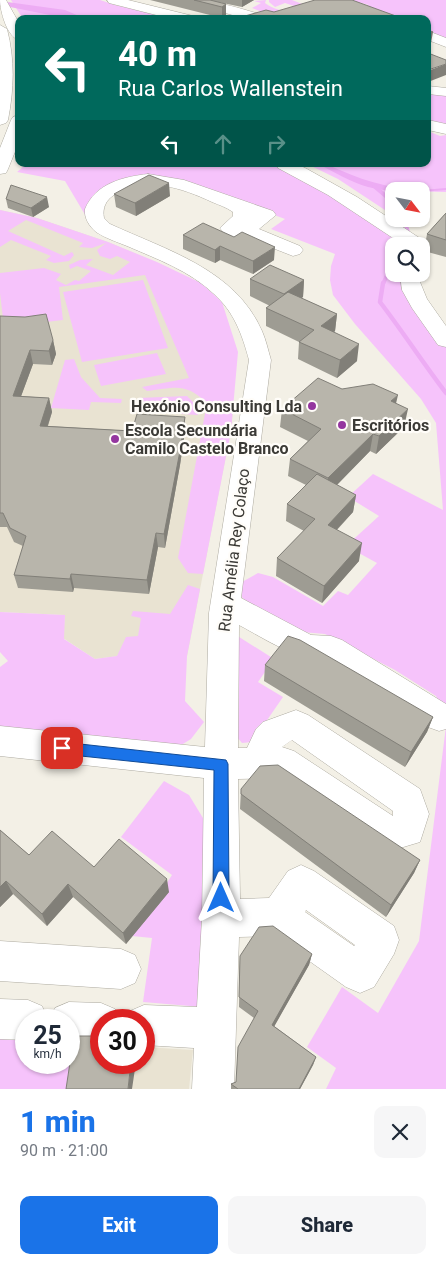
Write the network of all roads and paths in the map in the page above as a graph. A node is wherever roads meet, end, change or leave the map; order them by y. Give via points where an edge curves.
1 (0, 0) edge
2 (113, 0) edge
3 (194, 0) edge
4 (172, 15) edge
5 (249, 15) edge
6 (15, 28) edge
7 (0, 29) edge
8 (431, 36) edge
9 (446, 44) edge
10 (431, 90) edge
11 (446, 92) edge
12 (0, 120) edge
13 (15, 130) edge
14 (291, 167) edge
15 (0, 168) edge
16 (218, 198) junction
17 (244, 224) junction
18 (403, 237) edge
19 (293, 250) dead end
20 (410, 282) edge
21 (446, 340) edge
22 (225, 604) junction
23 (439, 717) dead end
24 (0, 741) edge
25 (260, 762) dead end
26 (221, 764) junction
27 (280, 917) dead end
28 (221, 918) junction
29 (0, 962) edge
30 (121, 969) dead end
31 (0, 1019) edge
32 (15, 1020) edge
33 (155, 1026) edge
34 (217, 1029) junction
35 (213, 1089) edge

1 - 6 main road
2 - 4 main road
3 - 5 main road
7 - 12 main road via 6,54 5,94
8 - 9 main road
10 - 11 main road
13 - 15 main road
14 - 18 main road via 340,193
16 - 17 main road via 241,210
16 - 17 main road via 267,215
16 - 22 main road, Rua Amélia Rey Colaço via 169,181 136,181 102,195 93,216 103,228 210,278 234,301 255,342 260,360
17 - 19 main road
20 - 21 main road via 417,301
22 - 23 main road via 307,647 331,649
22 - 26 main road, Rua Amélia Rey Colaço
24 - 26 main road
25 - 26 main road
26 - 28 main road, Rua Amélia Rey Colaço
27 - 28 main road
28 - 34 main road, Rua Amélia Rey Colaço
29 - 30 main road
31 - 32 main road
33 - 34 main road
34 - 35 main road, Rua Amélia Rey Colaço

